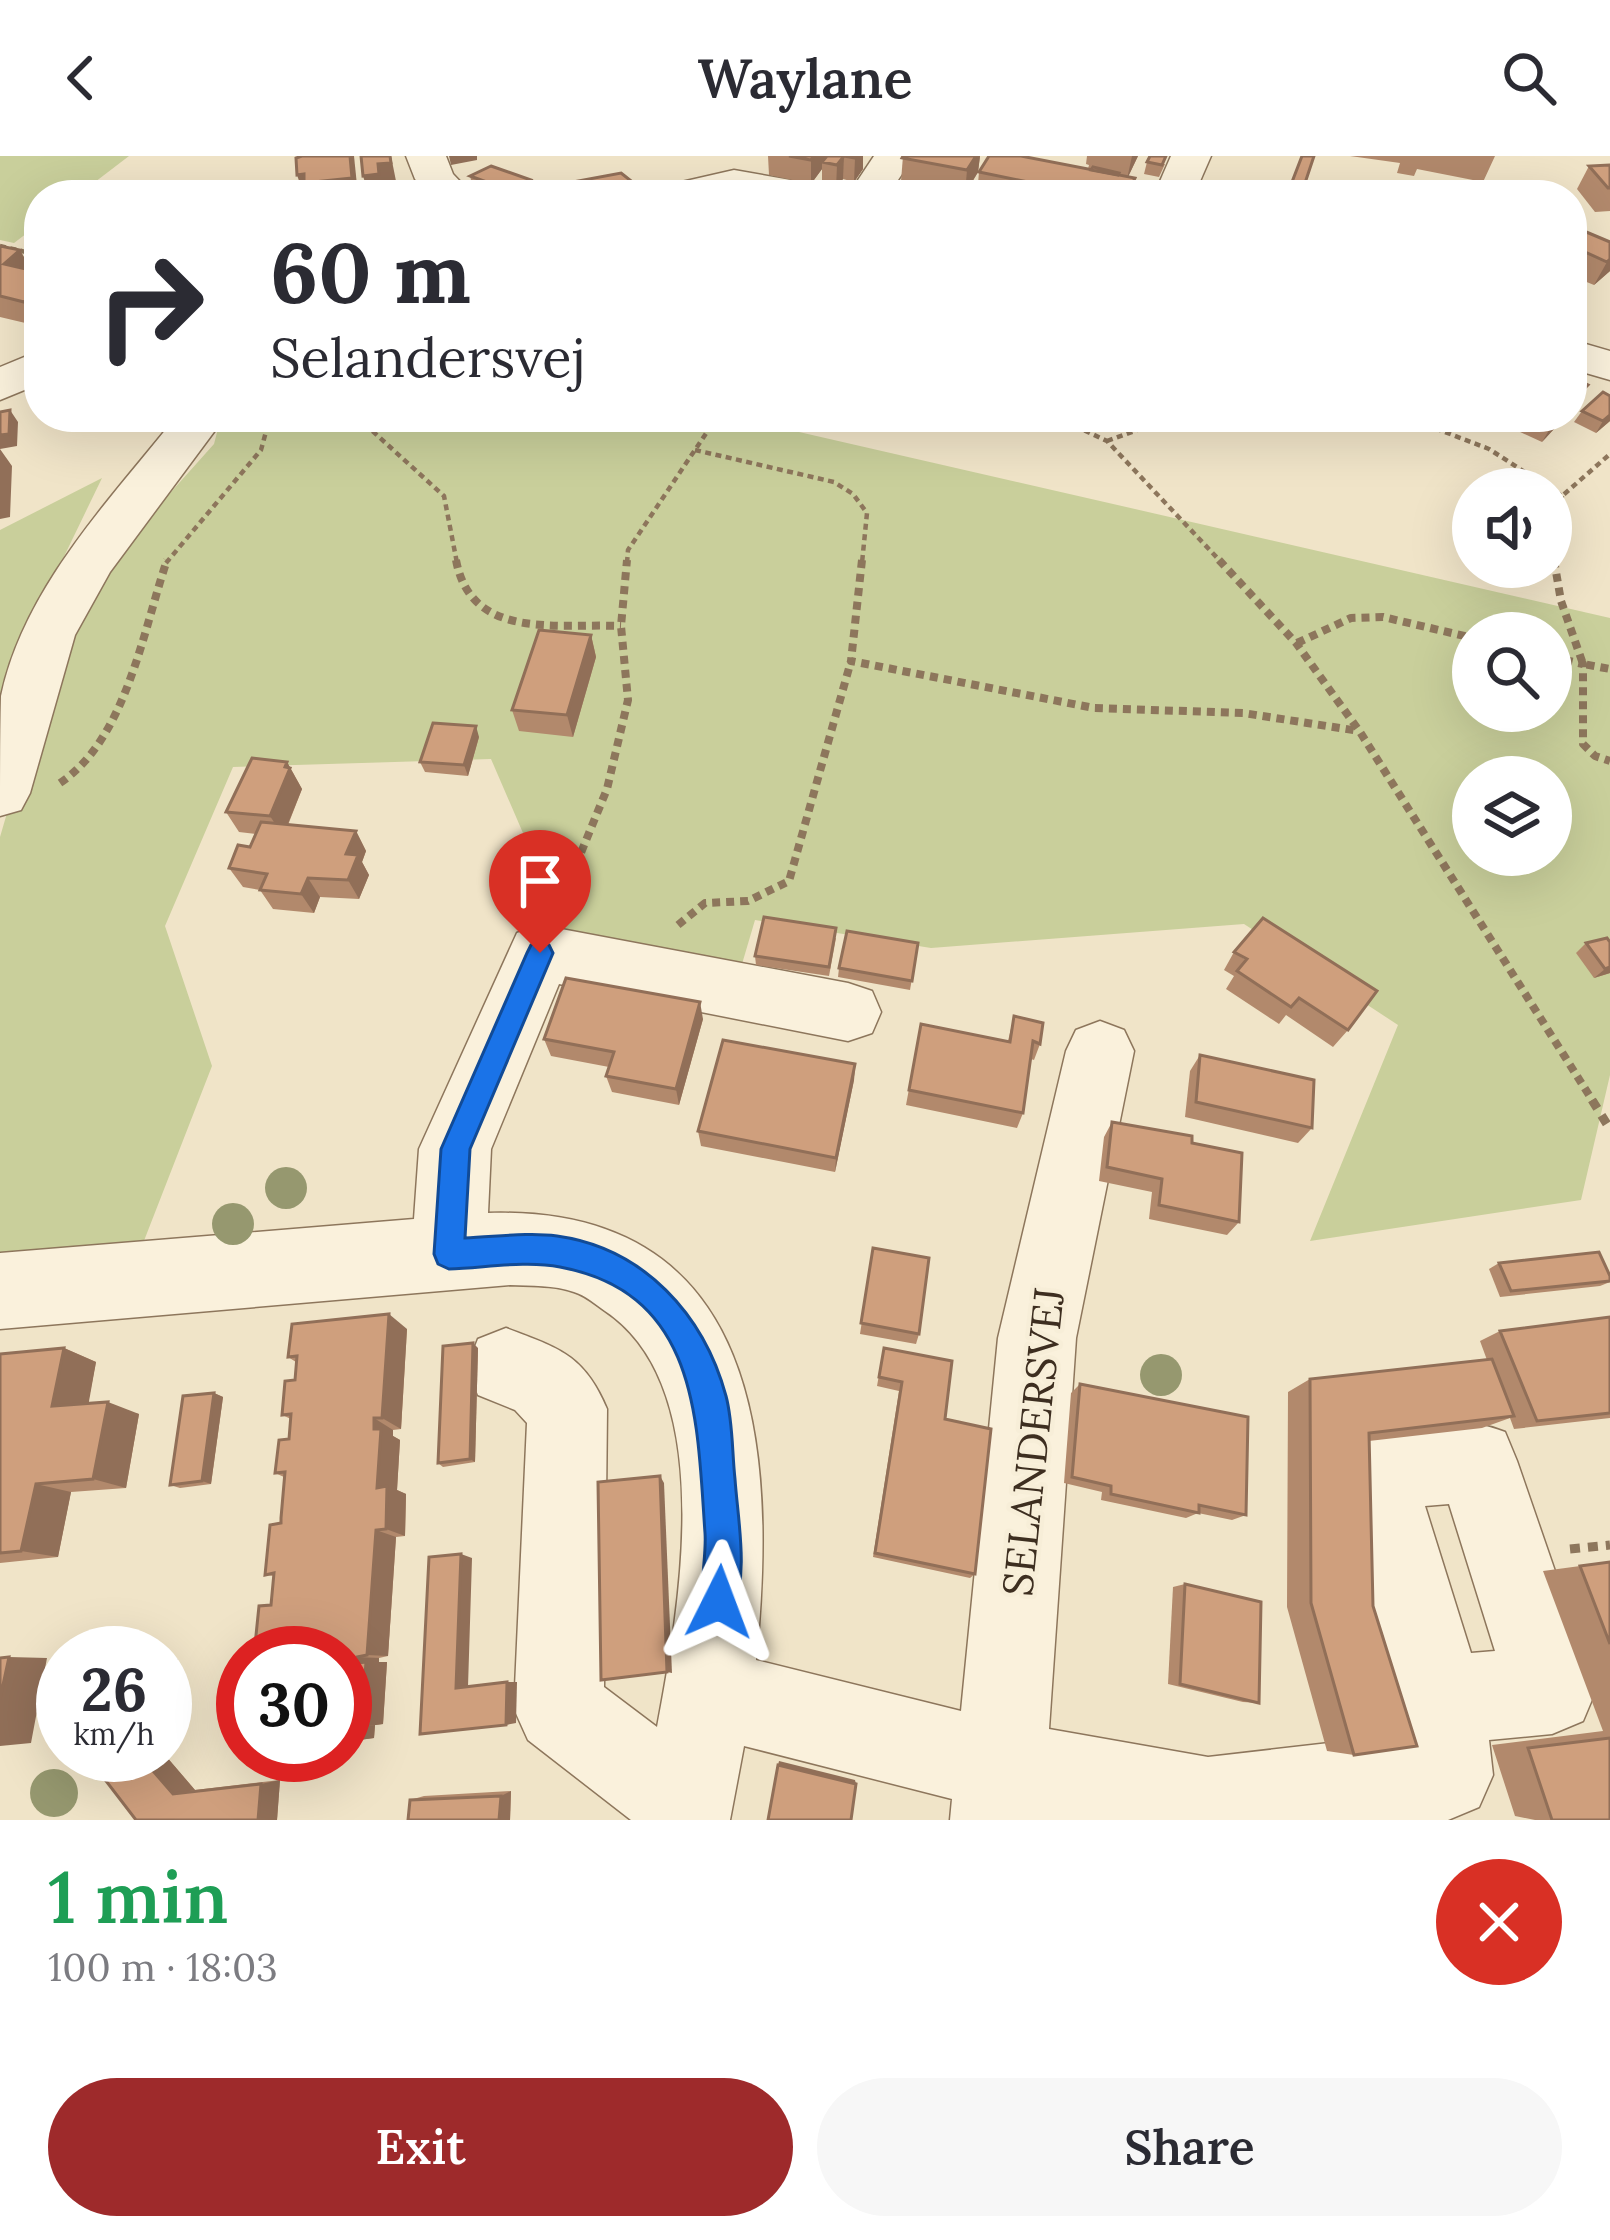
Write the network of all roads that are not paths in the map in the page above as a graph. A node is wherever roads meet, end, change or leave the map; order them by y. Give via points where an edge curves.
1 (189, 432) edge
2 (0, 793) edge
3 (848, 1012) dead end
4 (1100, 1051) dead end
5 (449, 1254) junction
6 (0, 1291) edge
7 (506, 1367) dead end
8 (710, 1693) junction
9 (1441, 1700) dead end
10 (999, 1793) edge
11 (686, 1812) edge

1 - 2 street via 89,563 48,634
3 - 5 street via 540,953 455,1149
4 - 10 street, SELANDERSVEJ via 1037,1338
5 - 6 street
5 - 8 street via 556,1251 598,1262 638,1284 695,1354 711,1400 724,1557
7 - 11 street via 542,1381 567,1409 560,1709
8 - 10 street
8 - 11 street
9 - 10 street via 1447,1775 1208,1804

